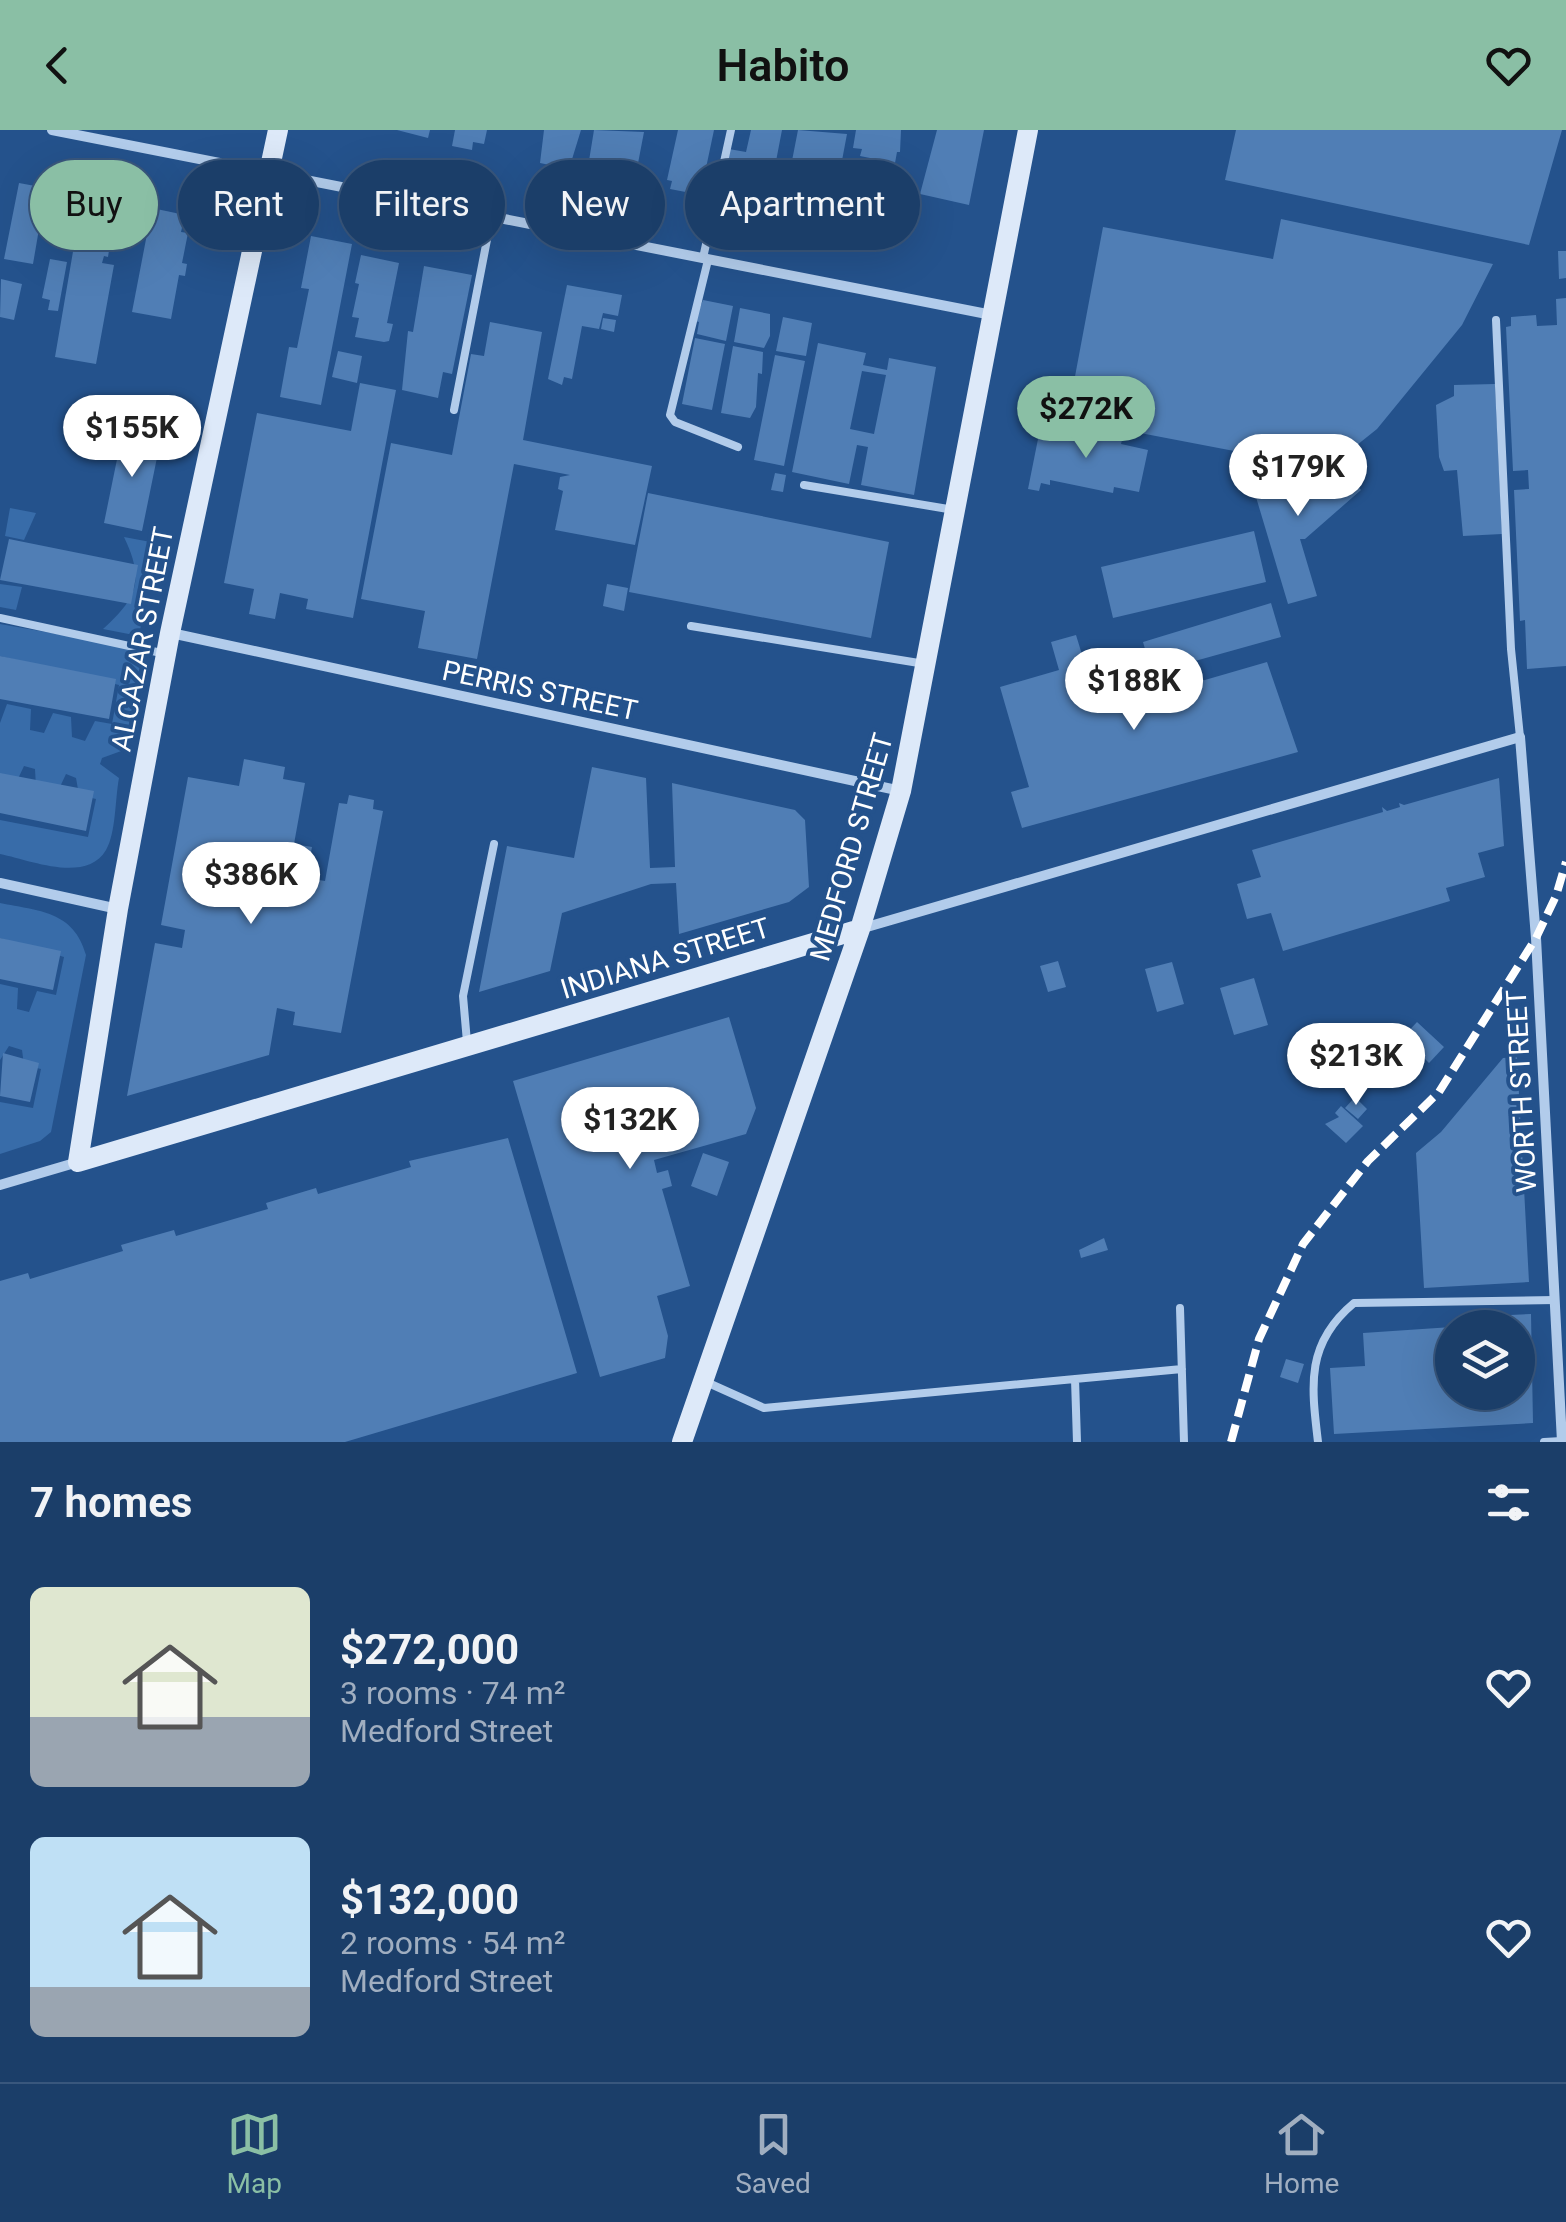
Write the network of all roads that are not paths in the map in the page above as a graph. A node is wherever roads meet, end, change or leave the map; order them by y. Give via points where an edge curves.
1 (52, 130) edge
2 (278, 130) edge
3 (731, 130) edge
4 (1028, 130) edge
5 (197, 160) edge
6 (273, 160) edge
7 (505, 217) edge
8 (254, 250) edge
9 (485, 250) edge
10 (706, 259) junction
11 (992, 315) junction
12 (1496, 320) dead end
13 (454, 410) dead end
14 (738, 447) dead end
15 (804, 485) dead end
16 (954, 510) junction
17 (0, 618) edge
18 (691, 626) dead end
19 (168, 643) junction
20 (925, 664) junction
21 (1520, 737) junction
22 (901, 791) junction
23 (494, 844) dead end
24 (0, 883) edge
25 (118, 909) junction
26 (860, 929) junction
27 (468, 1046) junction
28 (78, 1162) junction
29 (0, 1185) edge
30 (1555, 1300) junction
31 (1180, 1308) dead end
32 (1182, 1369) junction
33 (1075, 1379) junction
34 (704, 1382) junction
35 (1562, 1441) edge
36 (682, 1442) edge
37 (1078, 1442) edge
38 (1184, 1442) edge
39 (1318, 1442) edge
40 (1544, 1442) edge

1 - 5 street
2 - 6 street, ALCAZAR STREET
3 - 10 lane
4 - 11 street, MEDFORD STREET
7 - 10 street
8 - 19 street, ALCAZAR STREET
9 - 13 lane
10 - 11 street
10 - 14 lane via 670,415
11 - 16 street, MEDFORD STREET
12 - 21 lane
15 - 16 lane
16 - 20 street, MEDFORD STREET
17 - 19 lane
18 - 20 lane
19 - 22 street, PERRIS STREET
19 - 25 street, ALCAZAR STREET
20 - 22 street, MEDFORD STREET
21 - 26 street, INDIANA STREET
21 - 30 street, WORTH STREET
22 - 26 street, MEDFORD STREET
23 - 27 lane via 463,996
24 - 25 street
25 - 28 street, ALCAZAR STREET
26 - 27 street, INDIANA STREET
26 - 34 street, MEDFORD STREET
27 - 28 street, INDIANA STREET
28 - 29 street, INDIANA STREET
30 - 35 street, WORTH STREET
30 - 39 lane via 1354,1303 1332,1321 1317,1351 1312,1392
31 - 32 lane
32 - 33 lane
32 - 38 lane
33 - 34 lane via 764,1408
33 - 37 lane
34 - 36 street, MEDFORD STREET
35 - 40 lane

